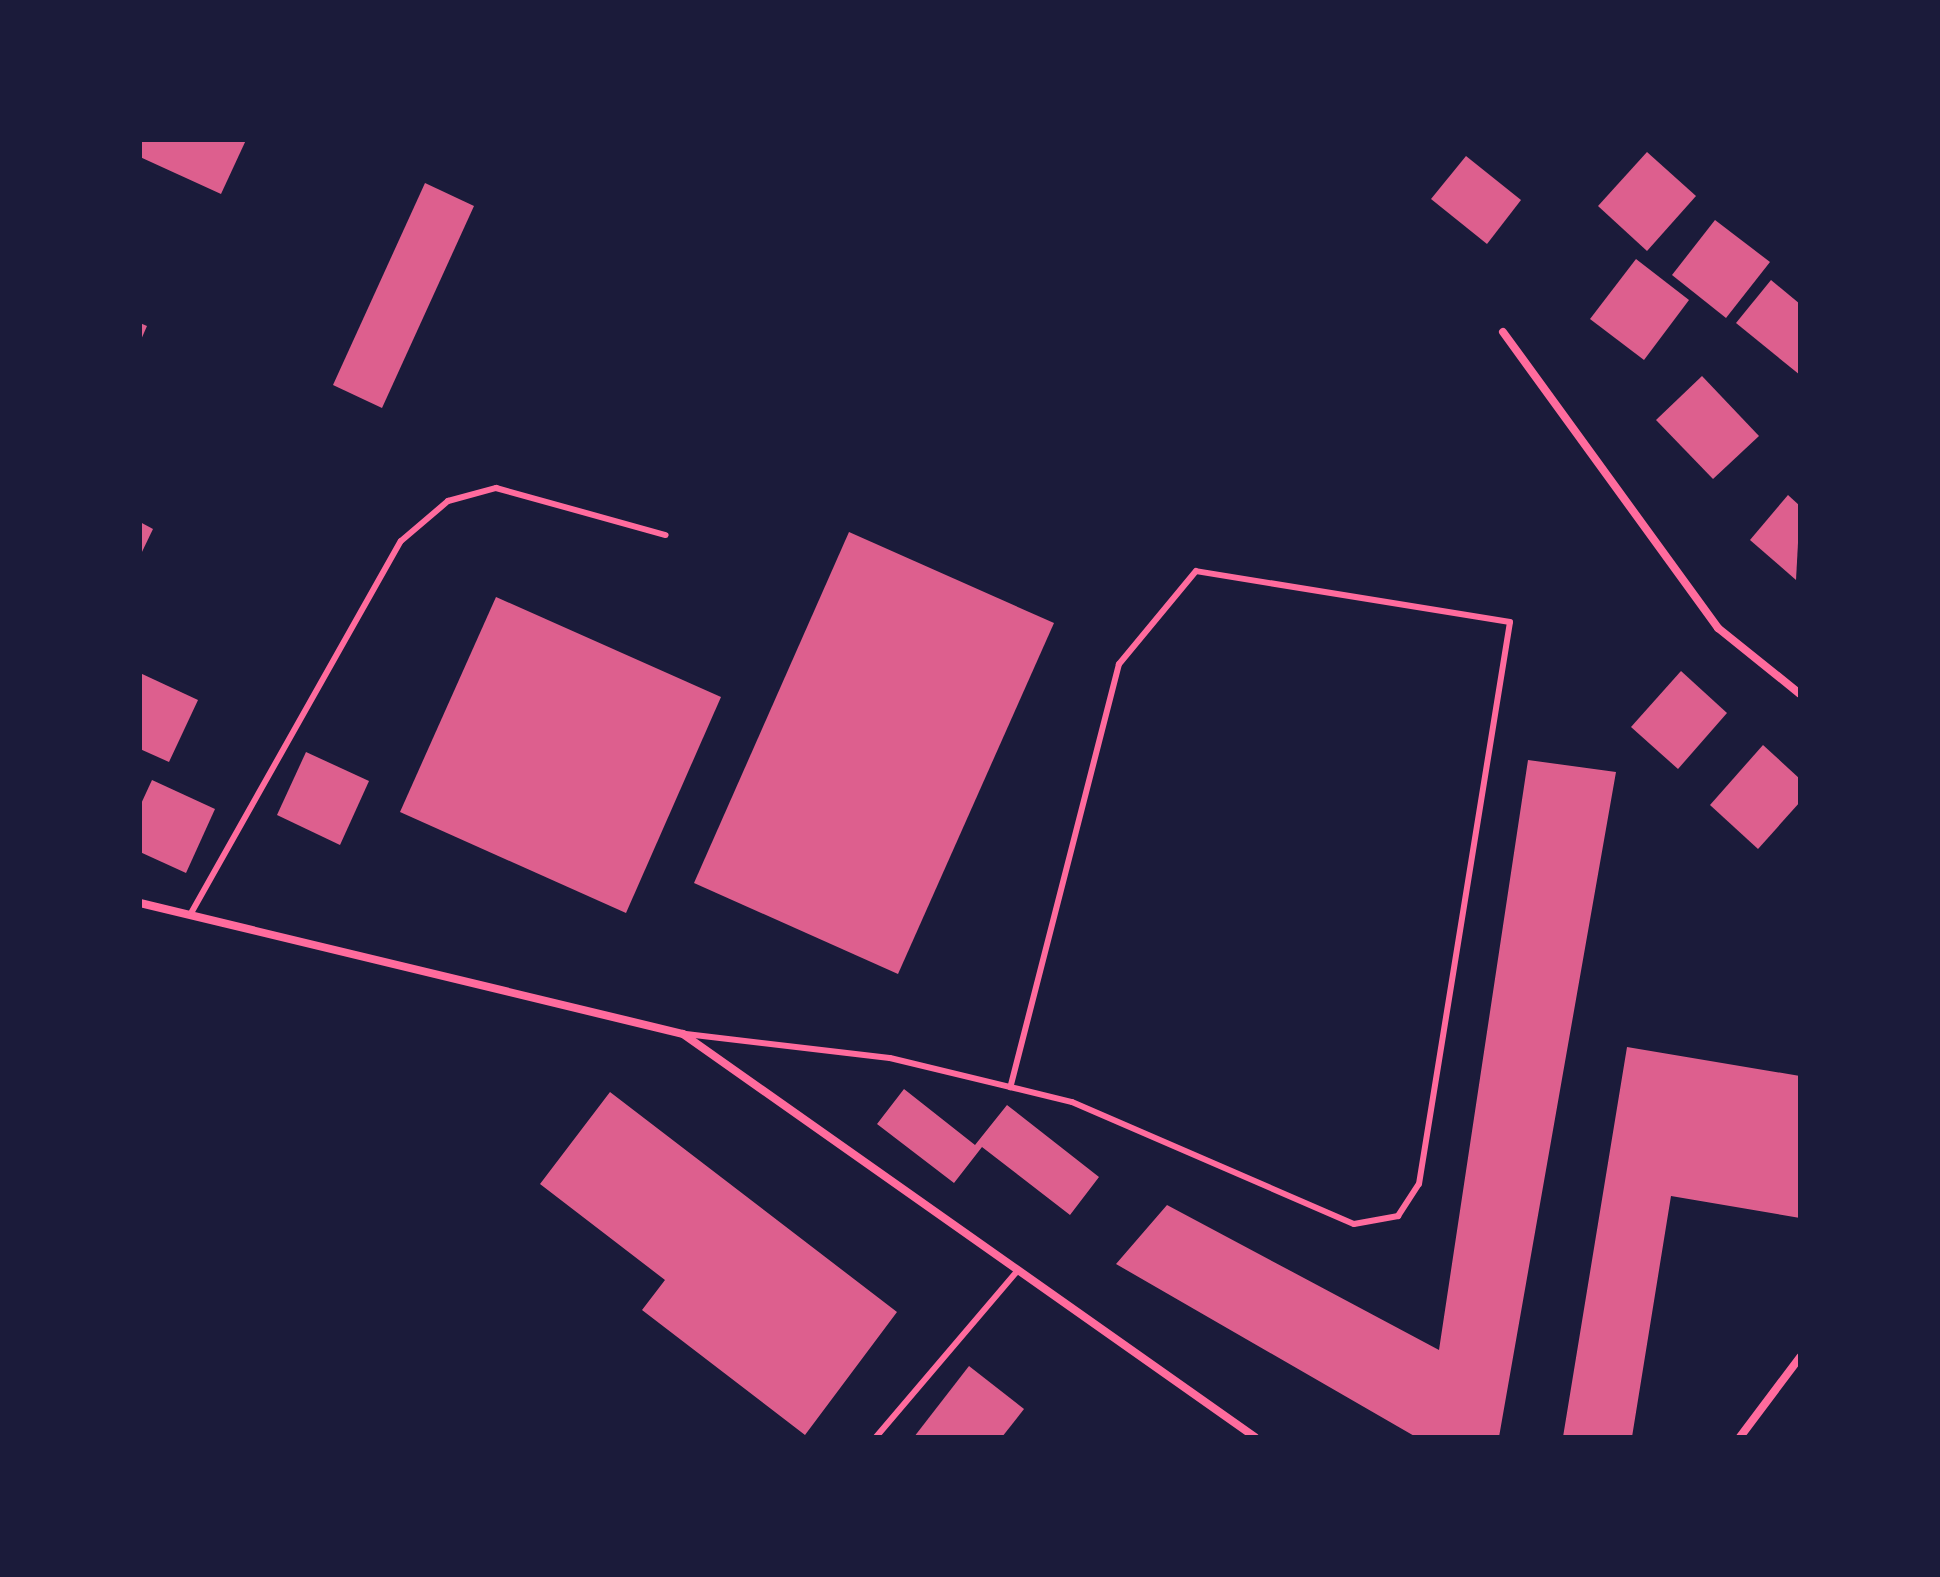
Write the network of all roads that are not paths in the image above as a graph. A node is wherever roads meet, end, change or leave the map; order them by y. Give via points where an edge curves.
1 (1503, 332) dead end
2 (666, 535) dead end
3 (1800, 694) edge
4 (140, 903) edge
5 (190, 915) junction
6 (683, 1034) junction
7 (1010, 1087) junction
8 (1018, 1270) junction
9 (1800, 1357) edge
10 (876, 1437) edge
11 (1255, 1437) edge
12 (1740, 1437) edge

1 - 3 street via 1718,628
2 - 5 lane via 496,488 448,501 401,541
4 - 5 street
5 - 6 street
6 - 7 lane via 890,1058
6 - 8 street
7 - 7 lane via 1119,664 1196,571 1510,622 1419,1184 1398,1216 1354,1224 1072,1102
8 - 10 lane
8 - 11 street
9 - 12 street

